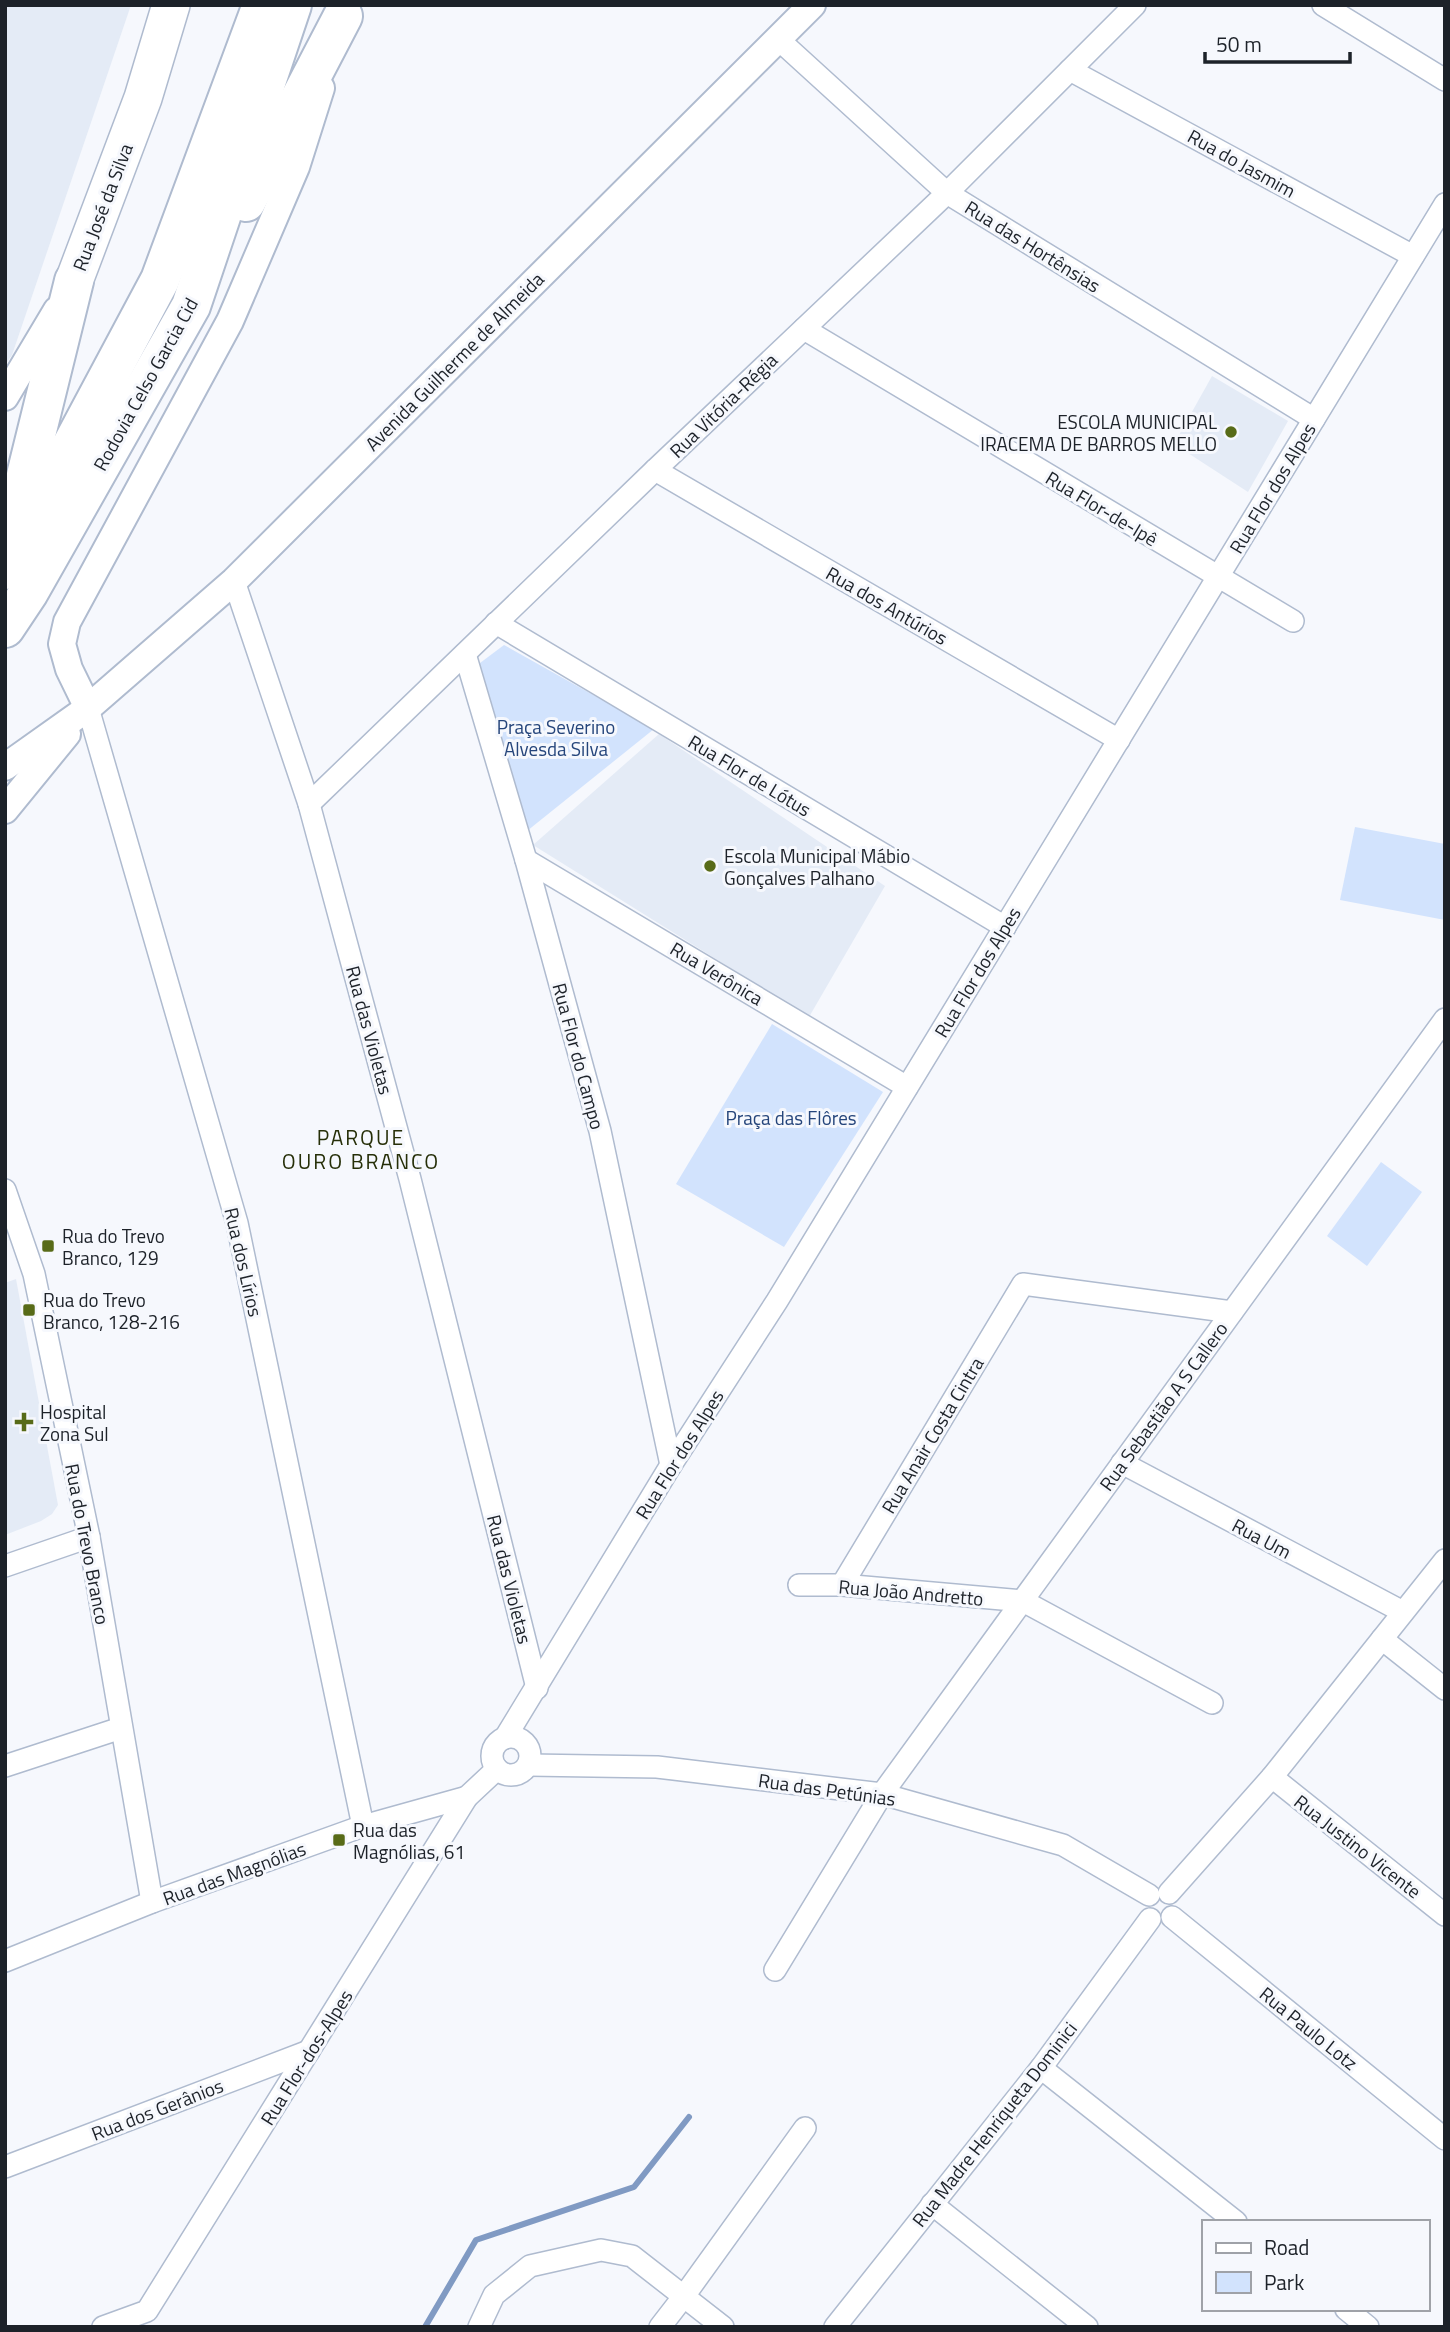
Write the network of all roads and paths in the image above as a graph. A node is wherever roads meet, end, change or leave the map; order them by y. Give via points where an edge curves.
1 (171, 5) edge
2 (262, 5) edge
3 (292, 5) edge
4 (812, 5) edge
5 (1135, 5) edge
6 (1324, 5) edge
7 (345, 11) edge
8 (778, 39) junction
9 (1070, 70) junction
10 (1445, 80) edge
11 (947, 193) junction
12 (1445, 204) edge
13 (1413, 256) junction
14 (74, 281) junction
15 (191, 306) junction
16 (803, 329) junction
17 (5, 397) edge
18 (1314, 419) junction
19 (655, 470) junction
20 (5, 560) edge
21 (5, 570) edge
22 (1217, 577) junction
23 (234, 581) junction
24 (1293, 621) dead end
25 (496, 623) junction
26 (5, 628) edge
27 (465, 654) junction
28 (88, 708) junction
29 (1119, 740) junction
30 (5, 767) edge
31 (309, 804) junction
32 (5, 810) edge
33 (526, 860) junction
34 (1005, 927) junction
35 (1445, 1019) edge
36 (907, 1087) junction
37 (5, 1190) edge
38 (1232, 1312) junction
39 (1122, 1463) junction
40 (671, 1465) junction
41 (89, 1537) junction
42 (1445, 1560) edge
43 (5, 1566) edge
44 (799, 1585) dead end
45 (842, 1586) junction
46 (1023, 1601) junction
47 (1403, 1612) junction
48 (1382, 1639) junction
49 (537, 1688) junction
50 (1445, 1689) edge
51 (1212, 1703) dead end
52 (121, 1727) junction
53 (505, 1738) junction
54 (529, 1765) junction
55 (5, 1766) edge
56 (497, 1769) junction
57 (1272, 1777) junction
58 (882, 1794) junction
59 (467, 1797) junction
60 (363, 1826) junction
61 (1159, 1894) junction
62 (152, 1902) junction
63 (1445, 1914) edge
64 (1172, 1917) junction
65 (1150, 1919) junction
66 (5, 1961) edge
67 (775, 1970) dead end
68 (309, 2051) junction
69 (1041, 2068) junction
70 (805, 2128) dead end
71 (1445, 2139) edge
72 (5, 2167) edge
73 (932, 2204) junction
74 (1233, 2220) edge
75 (684, 2297) junction
76 (1348, 2311) edge
77 (103, 2327) edge
78 (479, 2327) edge
79 (660, 2327) edge
80 (723, 2327) edge
81 (835, 2327) edge
82 (1087, 2327) edge
83 (1368, 2327) edge

1 - 14 highway, Rua José da Silva via 143,98
2 - 21 highway, Rodovia Celso Garcia Cid via 160,280
3 - 15 highway, Rodovia Celso Garcia Cid
4 - 8 street, Avenida Guilherme de Almeida
5 - 9 street, Rua Vitória-Régia
6 - 10 street
7 - 15 highway
7 - 28 street via 296,167 230,321 67,622 62,644
8 - 11 street, Rua das Hortênsias
8 - 23 street, Avenida Guilherme de Almeida
9 - 11 street, Rua Vitória-Régia
9 - 13 street, Rua do Jasmim
11 - 16 street, Rua Vitória-Régia
11 - 18 street, Rua das Hortênsias
12 - 13 street, Rua Flor dos Alpes
13 - 18 street, Rua Flor dos Alpes
14 - 17 street, Rua José da Silva
14 - 20 highway
15 - 26 highway, Rodovia Celso Garcia Cid
16 - 19 street, Rua Vitória-Régia
16 - 22 street, Rua Flor-de-Ipê
18 - 22 street, Rua Flor dos Alpes
19 - 25 street, Rua Vitória-Régia
19 - 29 street, Rua dos Antúrios
22 - 24 street, Rua Flor-de-Ipê
22 - 29 street, Rua Flor dos Alpes
23 - 28 street, Avenida Guilherme de Almeida
23 - 31 street, Rua das Violetas
25 - 27 street, Rua Vitória-Régia
25 - 34 street, Rua Flor de Lótus
27 - 31 street, Rua Vitória-Régia
27 - 33 street, Rua Flor do Campo
28 - 30 street, Avenida Guilherme de Almeida
28 - 32 street, Avenida Guilherme de Almeida
28 - 60 street, Rua dos Lírios via 237,1223
29 - 34 street, Rua Flor dos Alpes
31 - 49 street, Rua das Violetas via 410,1180
33 - 36 street, Rua Verônica
33 - 40 street, Rua Flor do Campo via 600,1131
34 - 36 street, Rua Flor dos Alpes
35 - 38 street, Rua Sebastião A S Callero
36 - 40 street, Rua Flor dos Alpes
37 - 41 street, Rua do Trevo Branco via 34,1274
38 - 39 street, Rua Sebastião A S Callero
38 - 45 street, Rua Anair Costa Cintra via 1023,1284
39 - 46 street, Rua Sebastião A S Callero
39 - 47 street, Rua Um
40 - 49 street, Rua Flor dos Alpes
41 - 43 street
41 - 52 street, Rua do Trevo Branco
42 - 47 street
44 - 45 street, Rua João Andretto
45 - 46 street, Rua João Andretto
46 - 51 street
46 - 58 street, Rua Sebastião A S Callero
47 - 48 street
48 - 50 street
48 - 57 street
49 - 53 street, Rua Flor dos Alpes
52 - 55 street
52 - 62 street, Rua do Trevo Branco
53 - 54 street via 524,1741 531,1753
53 - 56 street via 492,1752
54 - 56 street via 514,1775
54 - 58 street, Rua das Petúnias via 657,1767
56 - 59 street, Rua Flor-dos-Alpes
57 - 61 street
57 - 63 street, Rua Justino Vicente
58 - 61 street, Rua das Petúnias via 1063,1845
58 - 67 street, Rua Sebastião A S Callero
59 - 60 street, Rua das Magnólias
59 - 68 street, Rua Flor-dos-Alpes
60 - 62 street, Rua das Magnólias
61 - 64 street via 1176,1902
61 - 65 street via 1145,1910
62 - 66 street, Rua das Magnólias
64 - 65 street via 1164,1922
64 - 71 street, Rua Paulo Lotz
65 - 69 street, Rua Madre Henriqueta Dominici
68 - 72 street, Rua dos Gerânios
68 - 77 street, Rua Flor-dos-Alpes via 147,2311
69 - 73 street, Rua Madre Henriqueta Dominici
69 - 74 street
70 - 75 street
73 - 81 street, Rua Madre Henriqueta Dominici
73 - 82 street
75 - 78 street via 632,2256 601,2250 530,2266 494,2295
75 - 79 street
75 - 80 street
76 - 83 street

